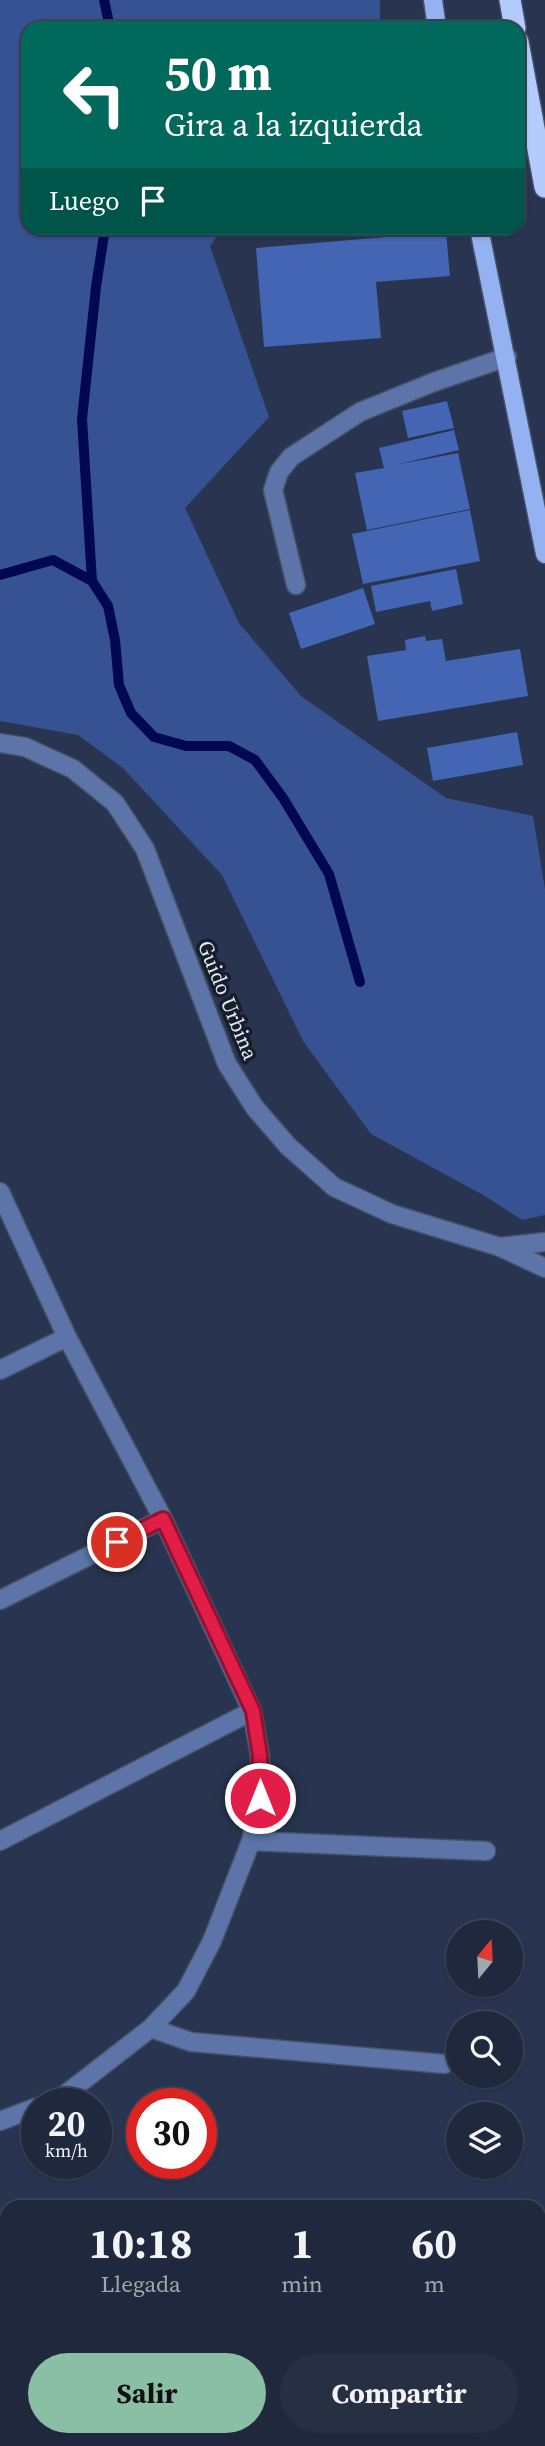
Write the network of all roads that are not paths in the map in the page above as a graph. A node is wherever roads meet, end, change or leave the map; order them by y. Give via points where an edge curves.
1 (433, 0) edge
2 (510, 0) edge
3 (437, 21) edge
4 (514, 21) edge
5 (525, 80) edge
6 (545, 187) edge
7 (481, 235) edge
8 (507, 357) junction
9 (545, 554) edge
10 (296, 585) dead end
11 (0, 743) edge
12 (0, 1192) edge
13 (545, 1242) edge
14 (500, 1248) junction
15 (545, 1268) edge
16 (67, 1336) junction
17 (0, 1370) edge
18 (163, 1519) junction
19 (0, 1600) edge
20 (253, 1711) junction
21 (0, 1841) edge
22 (251, 1841) junction
23 (486, 1851) dead end
24 (151, 2028) junction
25 (445, 2064) dead end
26 (74, 2088) edge
27 (21, 2113) edge
28 (0, 2121) edge

1 - 3 main road
2 - 4 highway
5 - 6 highway
7 - 8 main road
8 - 9 main road
8 - 10 street via 360,412 291,457 273,490
11 - 14 street, Guido Urbina via 25,747 73,769 115,803 145,849 227,1064 255,1108 288,1146 334,1187 392,1214
12 - 16 street
13 - 14 street
14 - 15 street, Guido Urbina
16 - 17 street
16 - 18 street
18 - 19 street
18 - 20 street
20 - 21 street
20 - 22 street via 260,1798
22 - 23 street
22 - 24 street via 197,1971 186,1991
24 - 25 street via 191,2042
24 - 26 street
27 - 28 street

